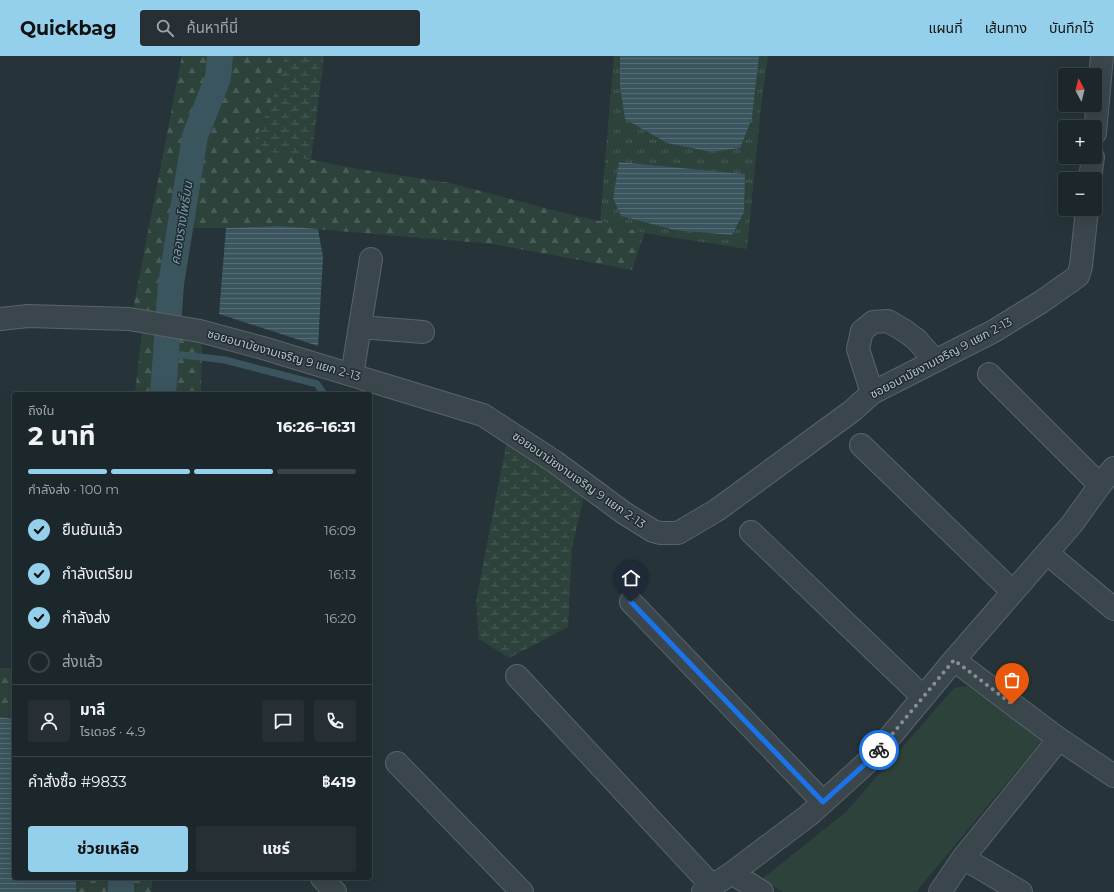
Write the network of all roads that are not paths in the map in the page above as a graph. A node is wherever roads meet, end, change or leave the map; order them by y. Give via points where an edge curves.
1 (1102, 56) edge
2 (1096, 120) edge
3 (1086, 216) edge
4 (371, 259) dead end
5 (0, 319) edge
6 (360, 326) junction
7 (423, 332) dead end
8 (935, 361) junction
9 (989, 374) dead end
10 (352, 375) junction
11 (872, 393) junction
12 (861, 445) dead end
13 (1114, 468) edge
14 (1100, 485) junction
15 (751, 532) dead end
16 (1047, 553) junction
17 (1013, 592) junction
18 (631, 602) dead end
19 (1114, 609) edge
20 (954, 660) junction
21 (517, 676) dead end
22 (923, 697) junction
23 (1059, 739) junction
24 (397, 763) dead end
25 (1114, 776) edge
26 (823, 802) junction
27 (963, 858) junction
28 (732, 873) junction
29 (324, 880) edge
30 (708, 889) edge
31 (335, 892) edge
32 (522, 892) edge
33 (762, 892) edge
34 (940, 892) edge
35 (1021, 892) edge

1 - 2 street
3 - 8 street, ซอยอนามัยงามเจริญ 9 แยก 2-13 via 1082,266 1078,276 994,331
4 - 6 street
5 - 10 street, ซอยอนามัยงามเจริญ 9 แยก 2-13 via 28,316 129,319 200,331
6 - 7 street
6 - 10 street
8 - 11 street, ซอยอนามัยงามเจริญ 9 แยก 2-13
8 - 11 street via 917,340 905,331 888,321 873,322 862,331 858,349
9 - 14 street
10 - 11 street, ซอยอนามัยงามเจริญ 9 แยก 2-13 via 483,415 555,462 624,513 653,531 667,534 678,533 717,510 852,411
12 - 17 street
13 - 14 street
14 - 16 street
15 - 22 street
16 - 17 street
16 - 19 street
17 - 20 street
18 - 26 street
20 - 22 street
20 - 23 street
21 - 30 street
22 - 26 street via 874,756
23 - 25 street
23 - 27 street
24 - 32 street
26 - 28 street
27 - 34 street
27 - 35 street
28 - 30 street
28 - 33 street
29 - 31 street

